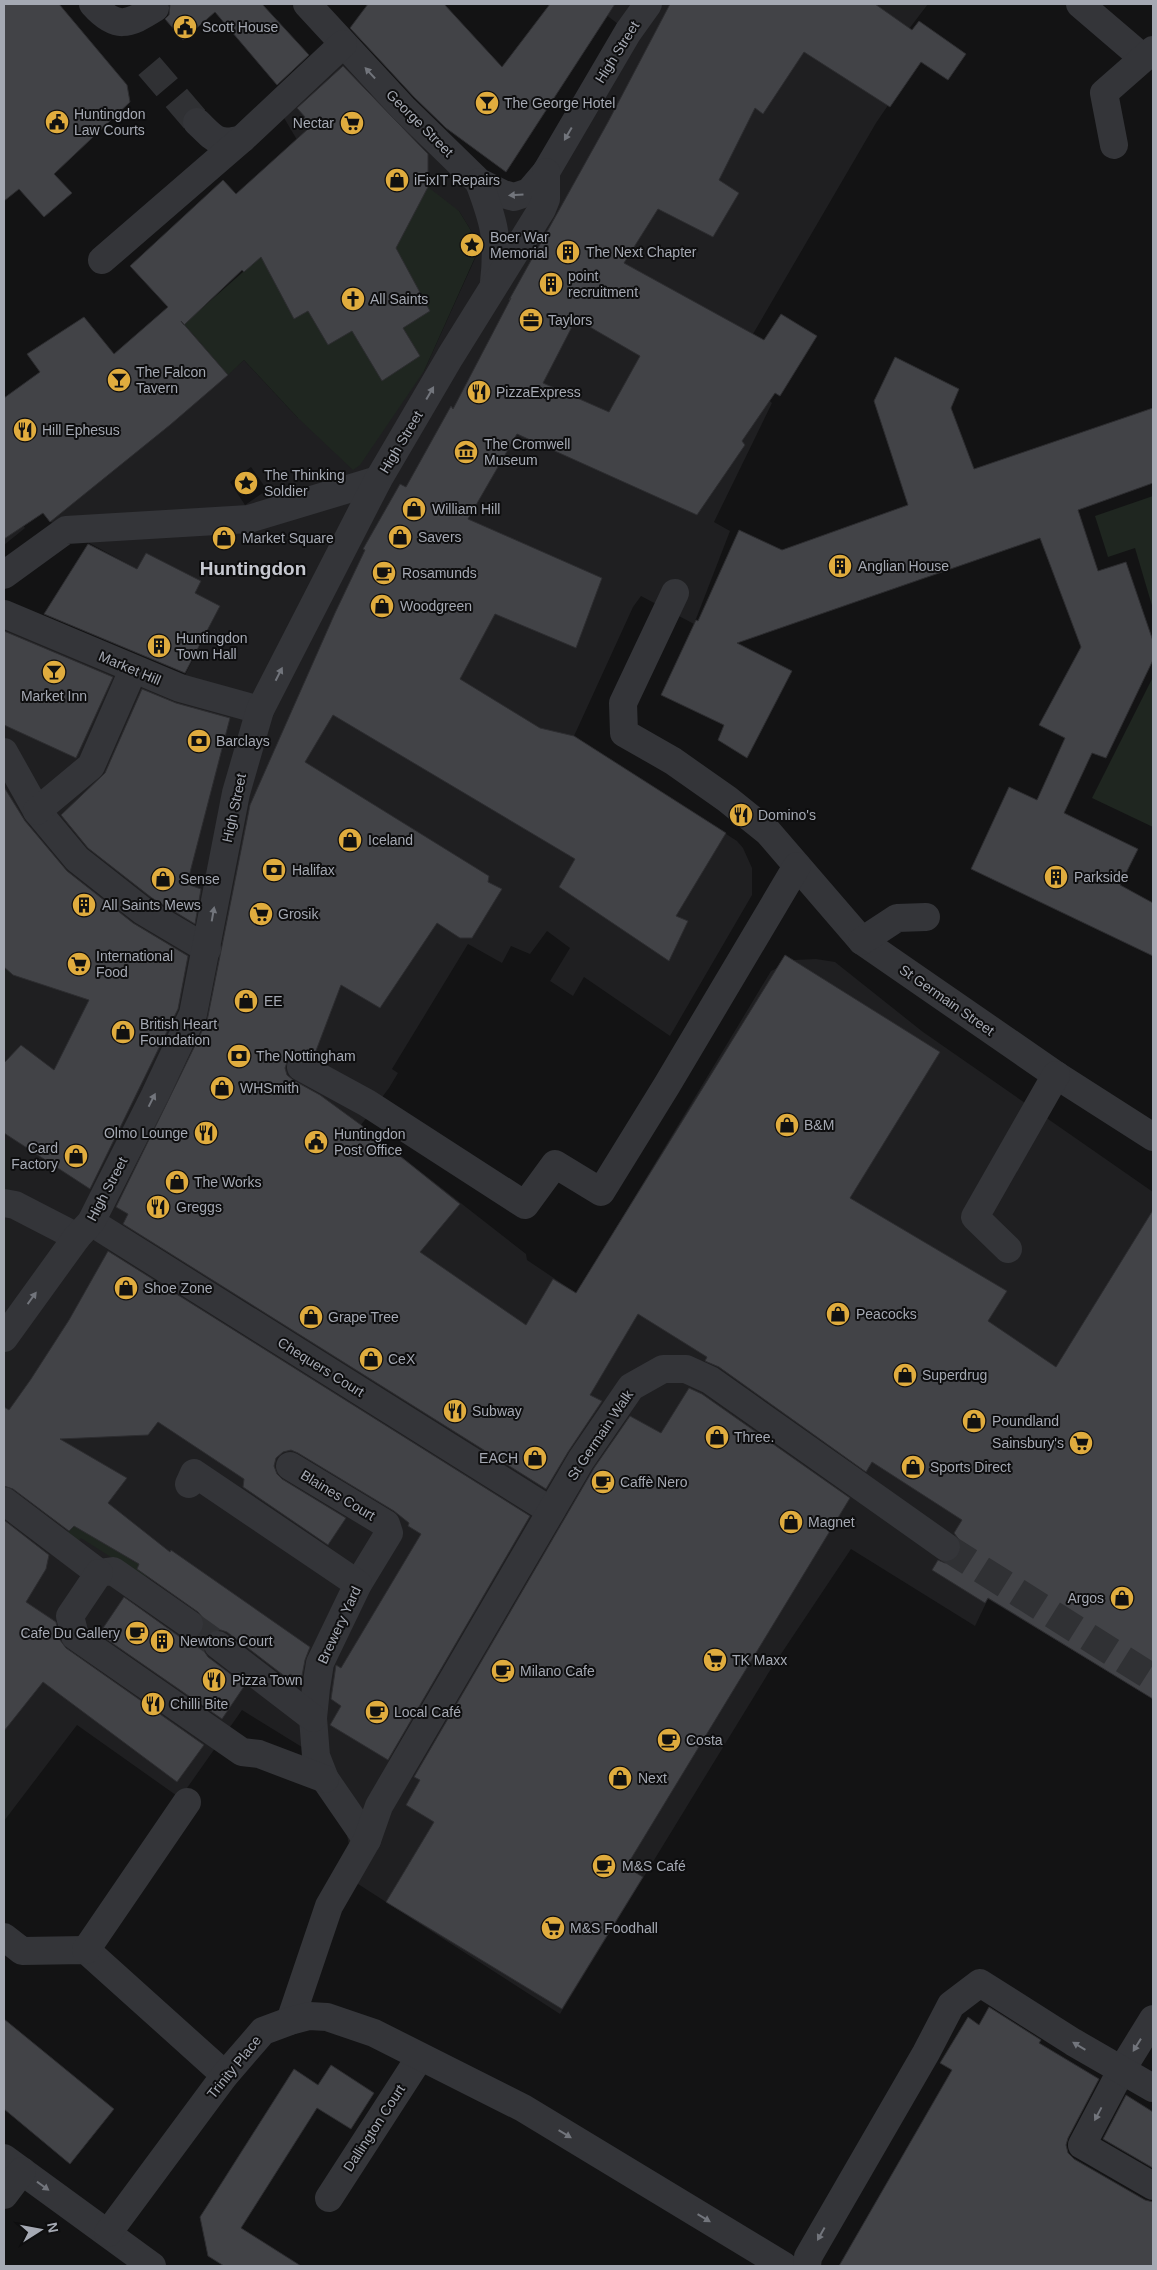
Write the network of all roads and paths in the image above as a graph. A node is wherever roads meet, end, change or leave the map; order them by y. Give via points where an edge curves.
1 (93, 4) edge
2 (307, 4) edge
3 (648, 4) edge
4 (1080, 4) edge
5 (155, 8) dead end
6 (344, 44) junction
7 (1148, 54) edge
8 (197, 122) tunnel mouth
9 (242, 139) junction
10 (1114, 145) dead end
11 (546, 172) junction
12 (479, 182) junction
13 (102, 260) dead end
14 (494, 286) junction
15 (378, 480) junction
16 (4, 575) edge
17 (675, 593) dead end
18 (4, 614) edge
19 (134, 670) junction
20 (260, 710) junction
21 (4, 752) edge
22 (37, 811) junction
23 (798, 866) junction
24 (926, 917) dead end
25 (862, 941) junction
26 (207, 949) junction
27 (301, 1067) dead end
28 (1056, 1075) junction
29 (1153, 1137) edge
30 (4, 1203) edge
31 (84, 1229) junction
32 (1008, 1249) dead end
33 (4, 1338) edge
34 (290, 1466) dead end
35 (189, 1484) dead end
36 (4, 1501) edge
37 (551, 1511) junction
38 (946, 1547) tunnel mouth
39 (378, 1551) joint
40 (99, 1573) junction
41 (358, 1584) junction
42 (190, 1624) tunnel mouth
43 (218, 1645) tunnel mouth
44 (314, 1718) junction
45 (325, 1779) junction
46 (187, 1802) dead end
47 (367, 1840) junction
48 (4, 1938) edge
49 (86, 1950) junction
50 (1153, 2019) edge
51 (290, 2021) junction
52 (420, 2057) junction
53 (1121, 2071) junction
54 (225, 2075) junction
55 (1153, 2088) edge
56 (13, 2164) edge
57 (1153, 2186) edge
58 (4, 2195) edge
59 (329, 2198) dead end
60 (108, 2233) junction
61 (152, 2266) edge
62 (784, 2266) edge
63 (808, 2266) edge

1 - 5 street via 104,16 124,23
2 - 6 street, George Street
3 -> 11 street, High Street via 628,32
4 - 7 street
6 - 9 street
12 -> 6 street, George Street via 403,108
7 - 10 street via 1104,94
8 - 9 street via 215,140
9 - 13 street
11 -> 12 street, George Street via 528,192 514,197
11 - 14 street, High Street via 546,199 542,209
12 - 14 street, High Street via 494,226 497,253
15 -> 14 street, High Street
15 - 16 street via 249,519 66,530
20 -> 15 street, High Street
17 - 23 street, St Germain Street via 623,703 624,733 673,761 727,799 768,832
18 - 19 street, Market Hill
19 - 20 street, Market Hill via 180,688
19 - 22 street via 91,766
26 -> 20 street, High Street via 236,794
21 - 22 street
22 - 26 street via 77,859 143,911
23 - 25 street, St Germain Street
23 - 27 street via 601,1192 555,1164 525,1205 367,1103
24 - 25 street via 897,918
25 - 28 street, St Germain Street
31 -> 26 street, High Street via 155,1095 193,1014
28 - 29 street, St Germain Street
28 - 32 street via 975,1217
30 - 31 street, Chequers Court
33 -> 31 street, High Street
31 - 37 street, Chequers Court
34 - 39 street, Blaines Court via 386,1524 388,1533
35 - 41 street via 194,1473
36 - 40 street
37 - 38 street, St Germain Walk via 631,1387 663,1369 686,1369 710,1380
37 - 47 street, St Germain Walk via 379,1806
39 - 41 street, Brewery Yard
40 - 42 street via 113,1571
40 - 45 street via 70,1616 75,1636 242,1752 259,1754
41 - 44 street, Brewery Yard via 320,1663
43 - 44 street
44 - 45 street, Brewery Yard via 316,1756
45 - 47 street, Brewery Yard
46 - 49 street
47 - 51 street, St Germain Walk via 329,1906
48 - 49 street via 22,1951
49 - 54 street
50 -> 53 street
51 - 52 street, Trinity Place via 327,2016 374,2033
51 - 54 street, Trinity Place via 263,2031
52 - 59 street, Dallington Court
52 -> 62 street, Trinity Place via 523,2108
53 - 55 street
53 -> 57 street via 1082,2146
53 -> 63 street via 980,1983 951,2005 808,2257
54 - 60 street, Trinity Place
56 - 58 street
56 -> 60 street
60 - 61 street

